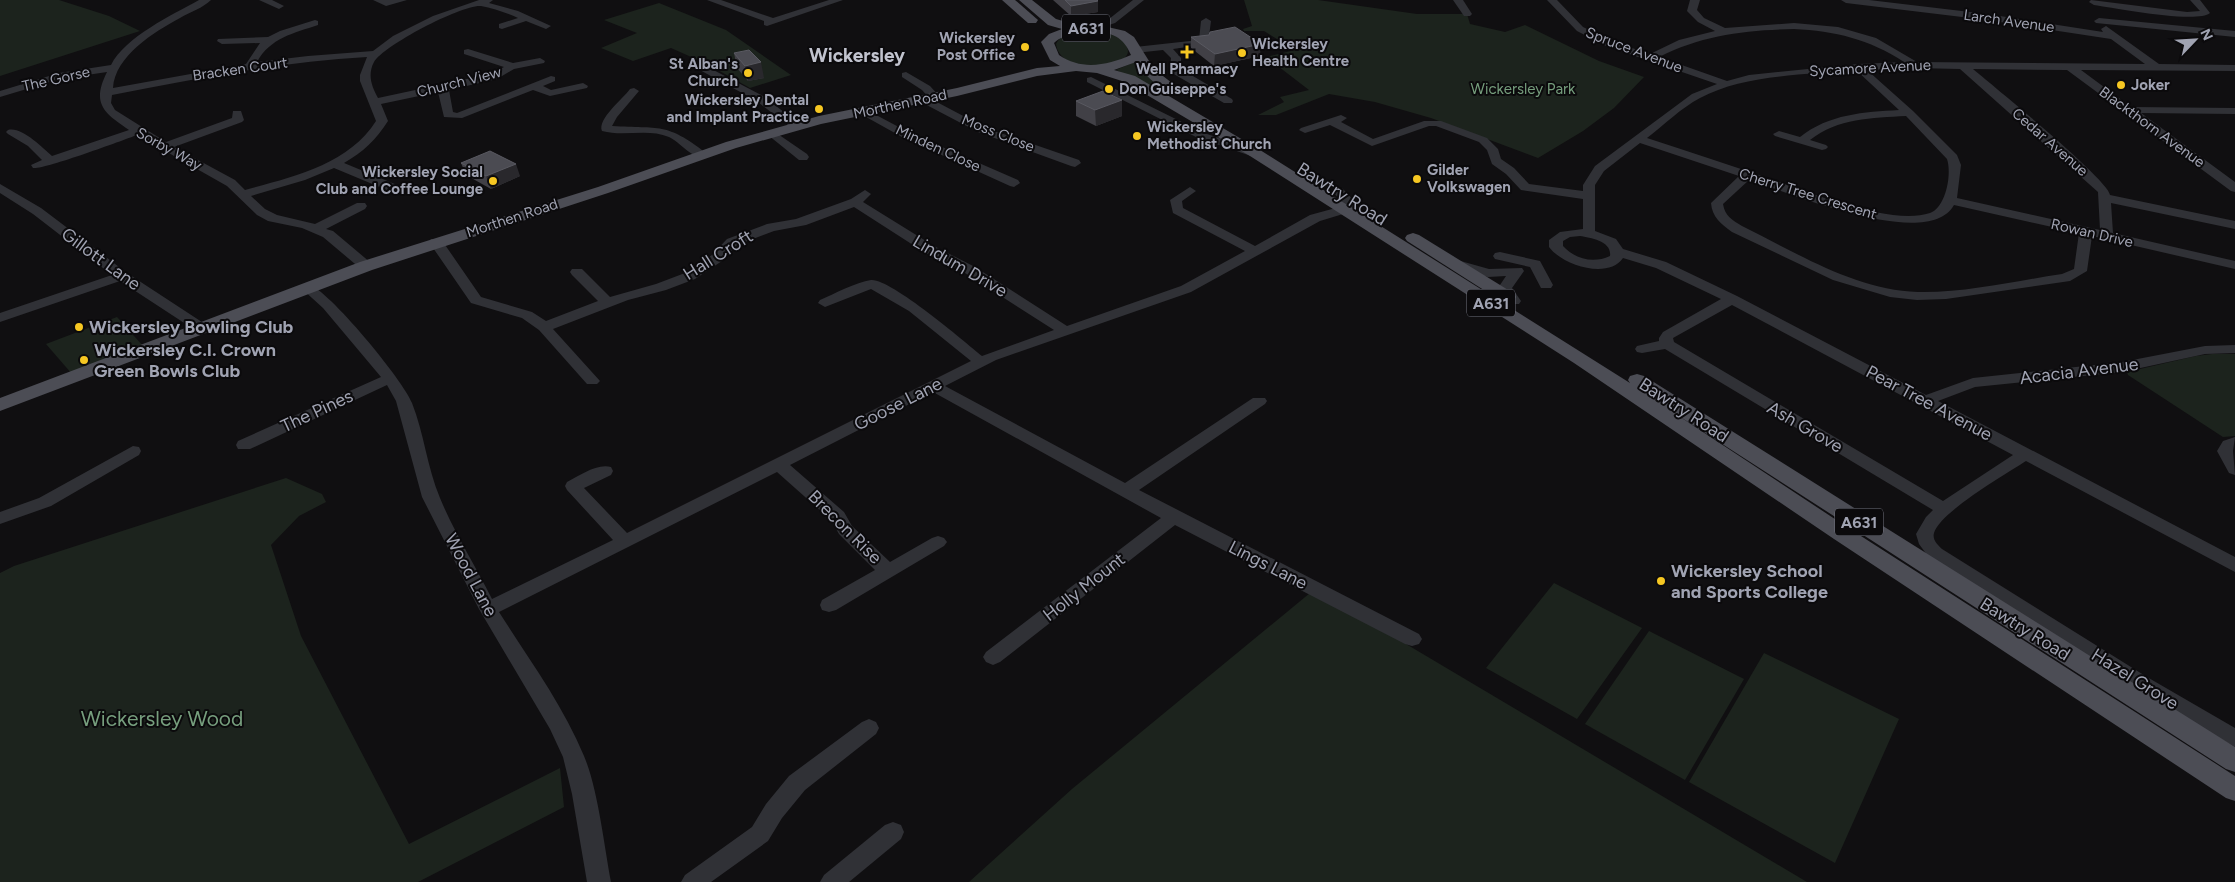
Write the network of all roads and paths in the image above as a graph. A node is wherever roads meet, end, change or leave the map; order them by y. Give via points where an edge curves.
1 (206, 0) edge
2 (264, 0) edge
3 (402, 0) edge
4 (712, 0) edge
5 (838, 0) edge
6 (1008, 0) edge
7 (1025, 0) edge
8 (1138, 0) edge
9 (1458, 0) edge
10 (1552, 0) edge
11 (1695, 0) edge
12 (1846, 0) edge
13 (2195, 0) edge
14 (484, 1) edge
15 (2093, 1) edge
16 (379, 4) edge
17 (279, 6) dead end
18 (1467, 14) dead end
19 (1119, 16) junction
20 (527, 18) junction
21 (1206, 21) dead end
22 (2099, 21) junction
23 (315, 23) dead end
24 (502, 26) dead end
25 (546, 26) dead end
26 (1091, 28) junction
27 (1077, 29) junction
28 (1727, 32) junction
29 (2235, 34) edge
30 (2112, 36) junction
31 (268, 40) junction
32 (222, 41) dead end
33 (1047, 42) junction
34 (1166, 47) junction
35 (1134, 48) junction
36 (375, 54) junction
37 (455, 54) dead end
38 (1054, 56) junction
39 (1652, 57) junction
40 (540, 61) dead end
41 (1915, 64) junction
42 (1961, 64) junction
43 (2069, 66) junction
44 (511, 67) junction
45 (702, 67) dead end
46 (1858, 67) junction
47 (2156, 67) junction
48 (113, 68) junction
49 (249, 68) junction
50 (1079, 68) junction
51 (1098, 68) junction
52 (2235, 68) edge
53 (1037, 72) junction
54 (906, 76) dead end
55 (551, 79) dead end
56 (1091, 80) dead end
57 (1727, 84) junction
58 (533, 86) junction
59 (583, 86) dead end
60 (443, 88) junction
61 (634, 91) dead end
62 (106, 92) junction
63 (0, 94) edge
64 (929, 98) junction
65 (1228, 101) dead end
66 (377, 102) junction
67 (2129, 110) junction
68 (862, 111) junction
69 (2235, 111) edge
70 (1908, 113) junction
71 (1192, 115) junction
72 (1174, 121) junction
73 (251, 123) dead end
74 (796, 126) junction
75 (1305, 130) dead end
76 (138, 131) junction
77 (12, 132) dead end
78 (772, 134) junction
79 (1780, 134) dead end
80 (1639, 140) junction
81 (1802, 141) junction
82 (1372, 143) junction
83 (165, 146) junction
84 (1822, 147) dead end
85 (1357, 148) dead end
86 (1255, 153) junction
87 (702, 156) junction
88 (803, 157) dead end
89 (50, 161) junction
90 (1074, 163) dead end
91 (335, 164) junction
92 (37, 166) dead end
93 (1747, 176) junction
94 (1014, 183) dead end
95 (0, 188) edge
96 (2235, 188) edge
97 (398, 190) dead end
98 (1190, 191) dead end
99 (244, 194) junction
100 (1333, 196) junction
101 (1589, 196) junction
102 (860, 198) joint
103 (2105, 198) junction
104 (1950, 200) junction
105 (361, 206) dead end
106 (1344, 210) junction
107 (1315, 218) junction
108 (801, 222) joint
109 (2235, 225) edge
110 (315, 228) junction
111 (2086, 232) junction
112 (1590, 233) junction
113 (2107, 236) junction
114 (436, 242) junction
115 (1255, 251) junction
116 (1618, 252) junction
117 (1494, 256) dead end
118 (1549, 259) junction
119 (1453, 262) junction
120 (2235, 265) edge
121 (366, 266) junction
122 (1516, 271) junction
123 (577, 272) dead end
124 (122, 276) junction
125 (308, 288) junction
126 (1544, 288) dead end
127 (1732, 299) junction
128 (1514, 301) junction
129 (608, 303) junction
130 (825, 303) dead end
131 (0, 318) edge
132 (544, 327) junction
133 (203, 329) junction
134 (1065, 331) junction
135 (1667, 344) junction
136 (1642, 349) dead end
137 (2235, 350) edge
138 (981, 362) junction
139 (390, 378) junction
140 (592, 381) dead end
141 (933, 386) junction
142 (1259, 401) dead end
143 (1925, 401) junction
144 (0, 405) edge
145 (2235, 442) edge
146 (244, 445) dead end
147 (134, 451) dead end
148 (2024, 454) junction
149 (778, 464) junction
150 (2235, 469) edge
151 (605, 471) dead end
152 (1126, 491) junction
153 (1944, 508) junction
154 (1174, 517) junction
155 (0, 518) edge
156 (625, 542) junction
157 (938, 542) dead end
158 (2235, 566) edge
159 (888, 571) junction
160 (829, 605) dead end
161 (488, 609) junction
162 (1412, 639) dead end
163 (993, 657) dead end
164 (869, 728) dead end
165 (2235, 738) edge
166 (2235, 761) edge
167 (2235, 790) edge
168 (894, 832) dead end
169 (600, 882) edge
170 (693, 882) edge
171 (832, 882) edge

1 - 48 street via 156,27 126,52
2 - 17 street
3 - 16 street
4 - 5 street via 770,22
6 - 33 main road, A631 via 1035,23
7 - 27 main road, A631 via 1052,22
8 - 19 street
9 - 18 street
10 - 39 street, Spruce Avenue via 1580,29 1610,44
11 - 28 street via 1692,11 1696,16
12 - 30 street, Larch Avenue
13 - 15 street via 2205,13 2187,16
14 - 20 street
14 - 36 street via 413,28
15 - 22 street
19 - 26 street
19 - 35 street
20 - 24 street
20 - 25 street
21 - 34 street via 1204,42
22 - 29 street
22 - 30 street
23 - 31 street
26 - 27 main road, A631
26 - 35 main road, A631 via 1110,30
27 - 33 main road, A631 via 1059,34
28 - 39 street via 1682,43
28 - 41 street via 1796,26 1831,29 1871,40
30 - 47 street
31 - 32 street
31 - 49 street via 255,53
33 - 38 main road, A631
34 - 35 street
34 - 65 street via 1176,58 1176,71
35 - 51 main road, A631 via 1119,65
35 - 100 main road, Bawtry Road / A631 via 1149,72 1160,81
36 - 49 street, Bracken Court via 323,57
36 - 66 street via 365,76 366,86
37 - 44 street via 471,50 506,62
38 - 50 main road, A631
38 - 53 main road
39 - 57 street, Spruce Avenue
40 - 44 street, Church View
41 - 42 street, Sycamore Avenue
41 - 46 street, Sycamore Avenue
42 - 43 street, Sycamore Avenue
42 - 103 street, Cedar Avenue via 2085,172 2104,191
43 - 47 street, Sycamore Avenue
43 - 67 street, Blackthorn Avenue
44 - 60 street, Church View via 493,77
45 - 74 street via 759,98
46 - 57 street, Sycamore Avenue via 1770,75
46 - 70 street
47 - 52 street, Sycamore Avenue
48 - 62 street
48 - 63 street, The Gorse via 59,76
49 - 62 street, Bracken Court
50 - 51 main road, A631
50 - 53 main road, Morthen Road
51 - 71 main road, Bawtry Road / A631 via 1130,79
53 - 64 main road, Morthen Road
54 - 64 street, Moss Close via 926,88
55 - 58 street
56 - 72 street, Bawtry Road
57 - 80 street, Sycamore Avenue via 1696,96
58 - 59 street via 550,93
58 - 60 street via 458,116 448,115
60 - 66 street, Church View
61 - 87 street via 608,122 606,129 665,131
62 - 76 street, Sorby Way via 106,103 111,112
64 - 68 main road, Morthen Road
64 - 90 street, Moss Close via 982,130
66 - 91 street via 382,121 380,127
67 - 69 street
67 - 96 street, Blackthorn Avenue
68 - 74 main road, Morthen Road
68 - 94 street, Minden Close via 906,135
70 - 81 street via 1840,119 1822,126
70 - 104 street via 1953,158
71 - 72 street
71 - 86 main road, Bawtry Road / A631
72 - 86 street, Bawtry Road via 1200,135
73 - 83 street via 238,117
74 - 78 main road, Morthen Road
75 - 82 street via 1336,119
76 - 83 street, Sorby Way
76 - 89 street
77 - 89 street via 32,144
78 - 87 main road, Morthen Road
78 - 88 street
79 - 81 street
80 - 93 street, Cherry Tree Crescent
80 - 101 street, Sycamore Avenue via 1600,169 1589,185
81 - 84 street
82 - 85 street
82 - 101 street via 1436,123 1474,136 1489,145 1496,160 1526,187
83 - 99 street, Sorby Way
86 - 100 main road, Bawtry Road / A631
87 - 114 main road, Morthen Road
89 - 92 street
91 - 97 street
91 - 99 street
93 - 104 street, Cherry Tree Crescent via 1882,217 1910,219 1933,216 1943,212
93 - 111 street via 1717,203 1723,219 1737,229 1836,277 1893,295 1931,297 2065,278 2080,271
95 - 124 street, Gillott Lane via 37,211
98 - 115 street via 1176,200 1177,210
99 - 110 street, Sorby Way via 272,218
100 - 106 main road, Bawtry Road / A631
100 - 107 street, Goose Lane
100 - 119 main road, Bawtry Road / A631
101 - 112 street, Sycamore Avenue
102 - 108 street, Lindum Drive
102 - 134 street, Lindum Drive via 929,249 970,270
103 - 109 street
103 - 113 street
104 - 111 street, Rowan Drive
105 - 110 street
106 - 107 street, Goose Lane
106 - 167 main road, Bawtry Road / A631 via 1581,359 1842,534
107 - 115 street, Goose Lane
108 - 129 street, Hall Croft via 760,230 732,242 717,258 690,276
110 - 121 street, Sorby Way via 328,234
111 - 113 street, Rowan Drive
112 - 116 street via 1609,240
112 - 118 street via 1561,236 1556,240
113 - 120 street, Rowan Drive
114 - 121 main road, Morthen Road
114 - 132 street via 476,300 527,315
115 - 134 street, Goose Lane via 1186,289
116 - 118 street via 1616,258 1602,264
116 - 127 street, Pear Tree Avenue via 1662,265
117 - 118 street
118 - 122 street
118 - 126 street
119 - 122 street via 1488,273
119 - 128 main road, Bawtry Road / A631
121 - 125 main road, Morthen Road
122 - 128 street via 1506,288
123 - 129 street
124 - 131 street
124 - 133 street, Gillott Lane
125 - 133 main road, Morthen Road
125 - 139 street, Wood Lane via 328,305
127 - 135 street via 1668,335
127 - 143 street, Pear Tree Avenue
128 - 166 main road, Bawtry Road / A631
129 - 132 street, Hall Croft
130 - 138 street via 872,284 914,308
132 - 140 street
133 - 144 main road, Morthen Road
134 - 138 street, Goose Lane
135 - 136 street
135 - 153 street, Ash Grove
137 - 143 street, Acacia Avenue via 2205,350 2122,368 1973,383
138 - 141 street, Goose Lane
139 - 146 street, The Pines
139 - 161 street, Wood Lane via 404,401 431,497
141 - 149 street, Goose Lane
141 - 152 street, Lings Lane
142 - 152 street
143 - 148 street, Pear Tree Avenue
145 - 150 street via 2225,451
147 - 155 street via 114,470 45,502
148 - 153 street, Hazel Grove
148 - 158 street, Pear Tree Avenue
149 - 156 street, Goose Lane
149 - 159 street, Brecon Rise via 838,516 845,530
151 - 156 street via 573,486
152 - 154 street, Lings Lane
153 - 165 street, Hazel Grove via 1926,530 1925,538 1936,554 2140,683
154 - 162 street, Lings Lane
154 - 163 street, Holly Mount
156 - 161 street, Goose Lane
157 - 159 street, Brecon Rise
159 - 160 street, Brecon Rise
161 - 169 street, Wood Lane via 558,724 574,757
164 - 170 street via 797,783 760,834
168 - 171 street

